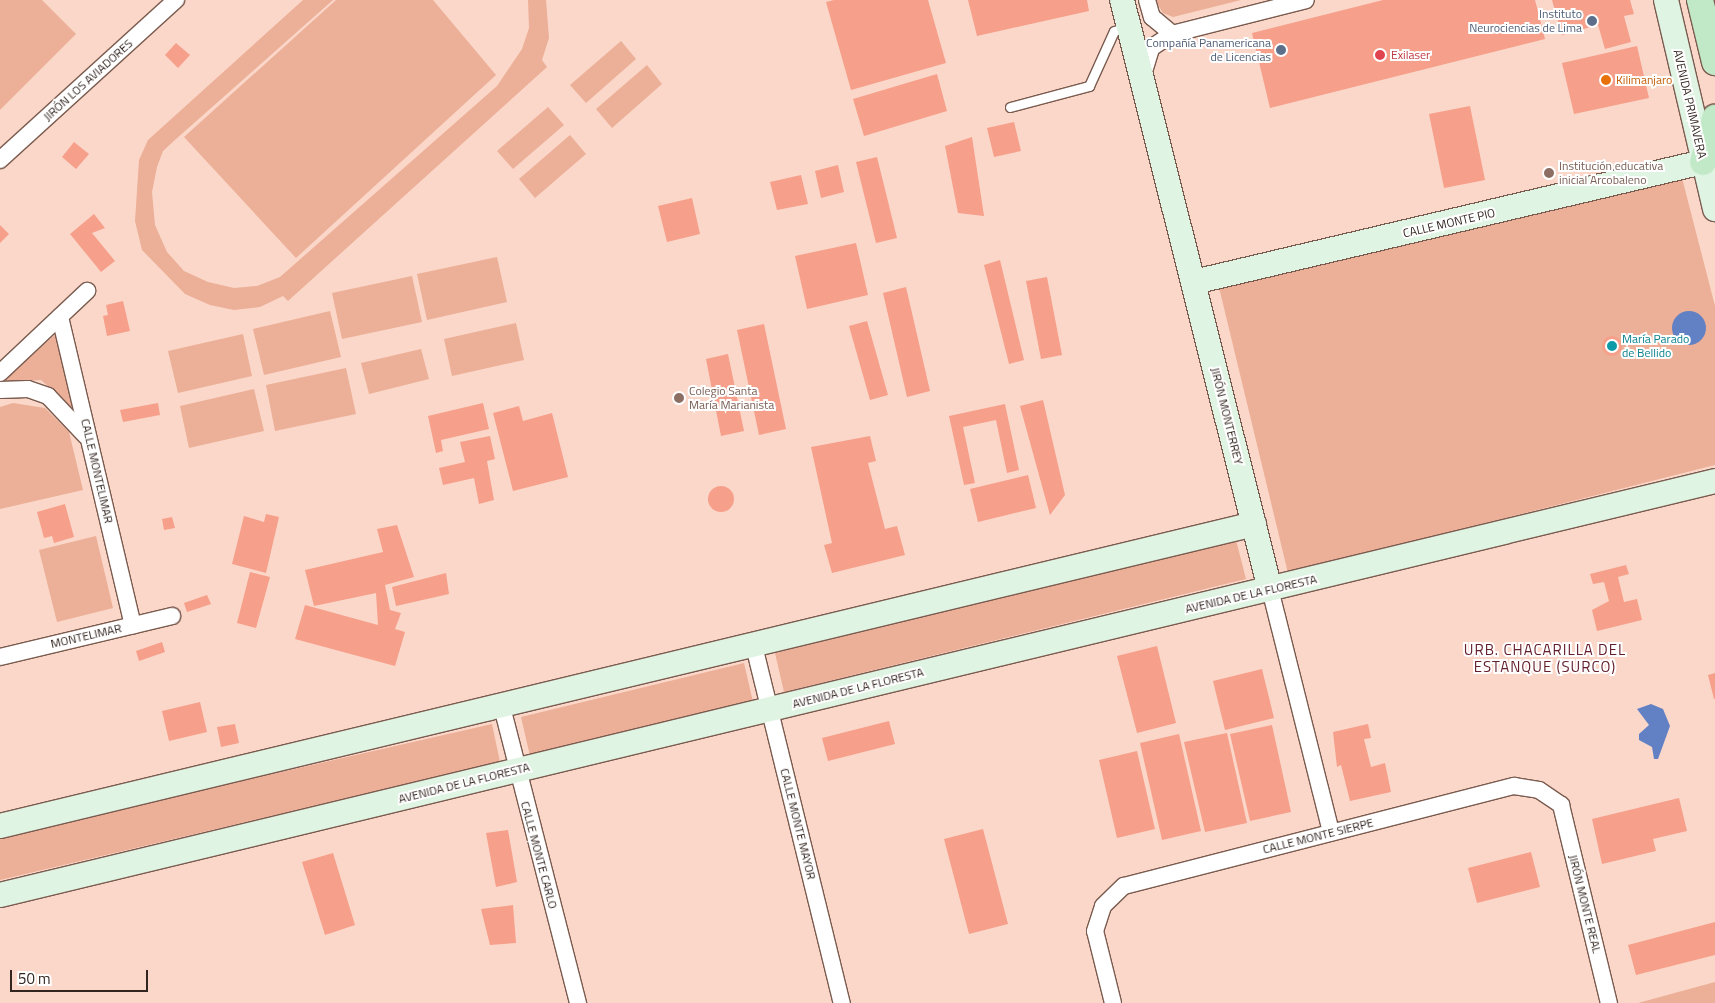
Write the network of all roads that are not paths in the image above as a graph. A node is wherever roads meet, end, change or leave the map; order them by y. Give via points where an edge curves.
1 (176, 0) edge
2 (1122, 0) edge
3 (1146, 0) edge
4 (1306, 0) edge
5 (1666, 0) edge
6 (1700, 0) edge
7 (1128, 27) junction
8 (1172, 34) junction
9 (1715, 62) edge
10 (1142, 77) junction
11 (1010, 106) dead end
12 (1715, 118) edge
13 (0, 160) edge
14 (1703, 162) junction
15 (1715, 208) edge
16 (1194, 282) junction
17 (87, 291) dead end
18 (60, 317) junction
19 (0, 373) edge
20 (0, 390) edge
21 (90, 442) junction
22 (1715, 481) edge
23 (1254, 524) junction
24 (1270, 589) junction
25 (172, 616) dead end
26 (133, 625) junction
27 (754, 646) junction
28 (0, 657) edge
29 (502, 707) junction
30 (770, 709) junction
31 (517, 770) junction
32 (1561, 806) joint
33 (0, 826) edge
34 (1331, 832) junction
35 (0, 894) edge
36 (578, 1003) edge
37 (842, 1003) edge
38 (1112, 1003) edge
39 (1609, 1003) edge

1 - 13 street, JIRÓN LOS AVIADORES
2 - 7 street, JIRÓN MONTERREY
3 - 8 street via 1152,17
4 - 8 street
5 - 14 street, AVENIDA PRIMAVERA
6 - 9 main road
7 - 10 street, JIRÓN MONTERREY
7 - 11 lane via 1114,31 1089,86
8 - 10 street via 1150,48
10 - 16 street, JIRÓN MONTERREY
12 - 14 main road
14 - 15 street, AVENIDA PRIMAVERA
14 - 16 street, CALLE MONTE PIO
16 - 23 street, JIRÓN MONTERREY
17 - 18 street
18 - 19 street
18 - 21 street, CALLE MONTELIMAR
20 - 21 street via 28,389 48,396 70,414
21 - 26 street, CALLE MONTELIMAR
22 - 24 street, AVENIDA DE LA FLORESTA
23 - 24 street, JIRÓN MONTERREY
23 - 27 street
24 - 30 street, AVENIDA DE LA FLORESTA
24 - 34 street, JIRÓN MONTERREY
25 - 26 street, MONTELIMAR
26 - 28 street, MONTELIMAR
27 - 29 street
27 - 30 street, CALLE MONTE MAYOR
29 - 31 street, CALLE MONTE CARLO
29 - 33 street
30 - 31 street, AVENIDA DE LA FLORESTA
30 - 37 street, CALLE MONTE MAYOR
31 - 35 street, AVENIDA DE LA FLORESTA
31 - 36 street, CALLE MONTE CARLO
32 - 34 street, CALLE MONTE SIERPE via 1538,790 1514,786
32 - 39 street, JIRÓN MONTE REAL
34 - 38 street, CALLE MONTE SIERPE via 1124,886 1103,906 1095,931

